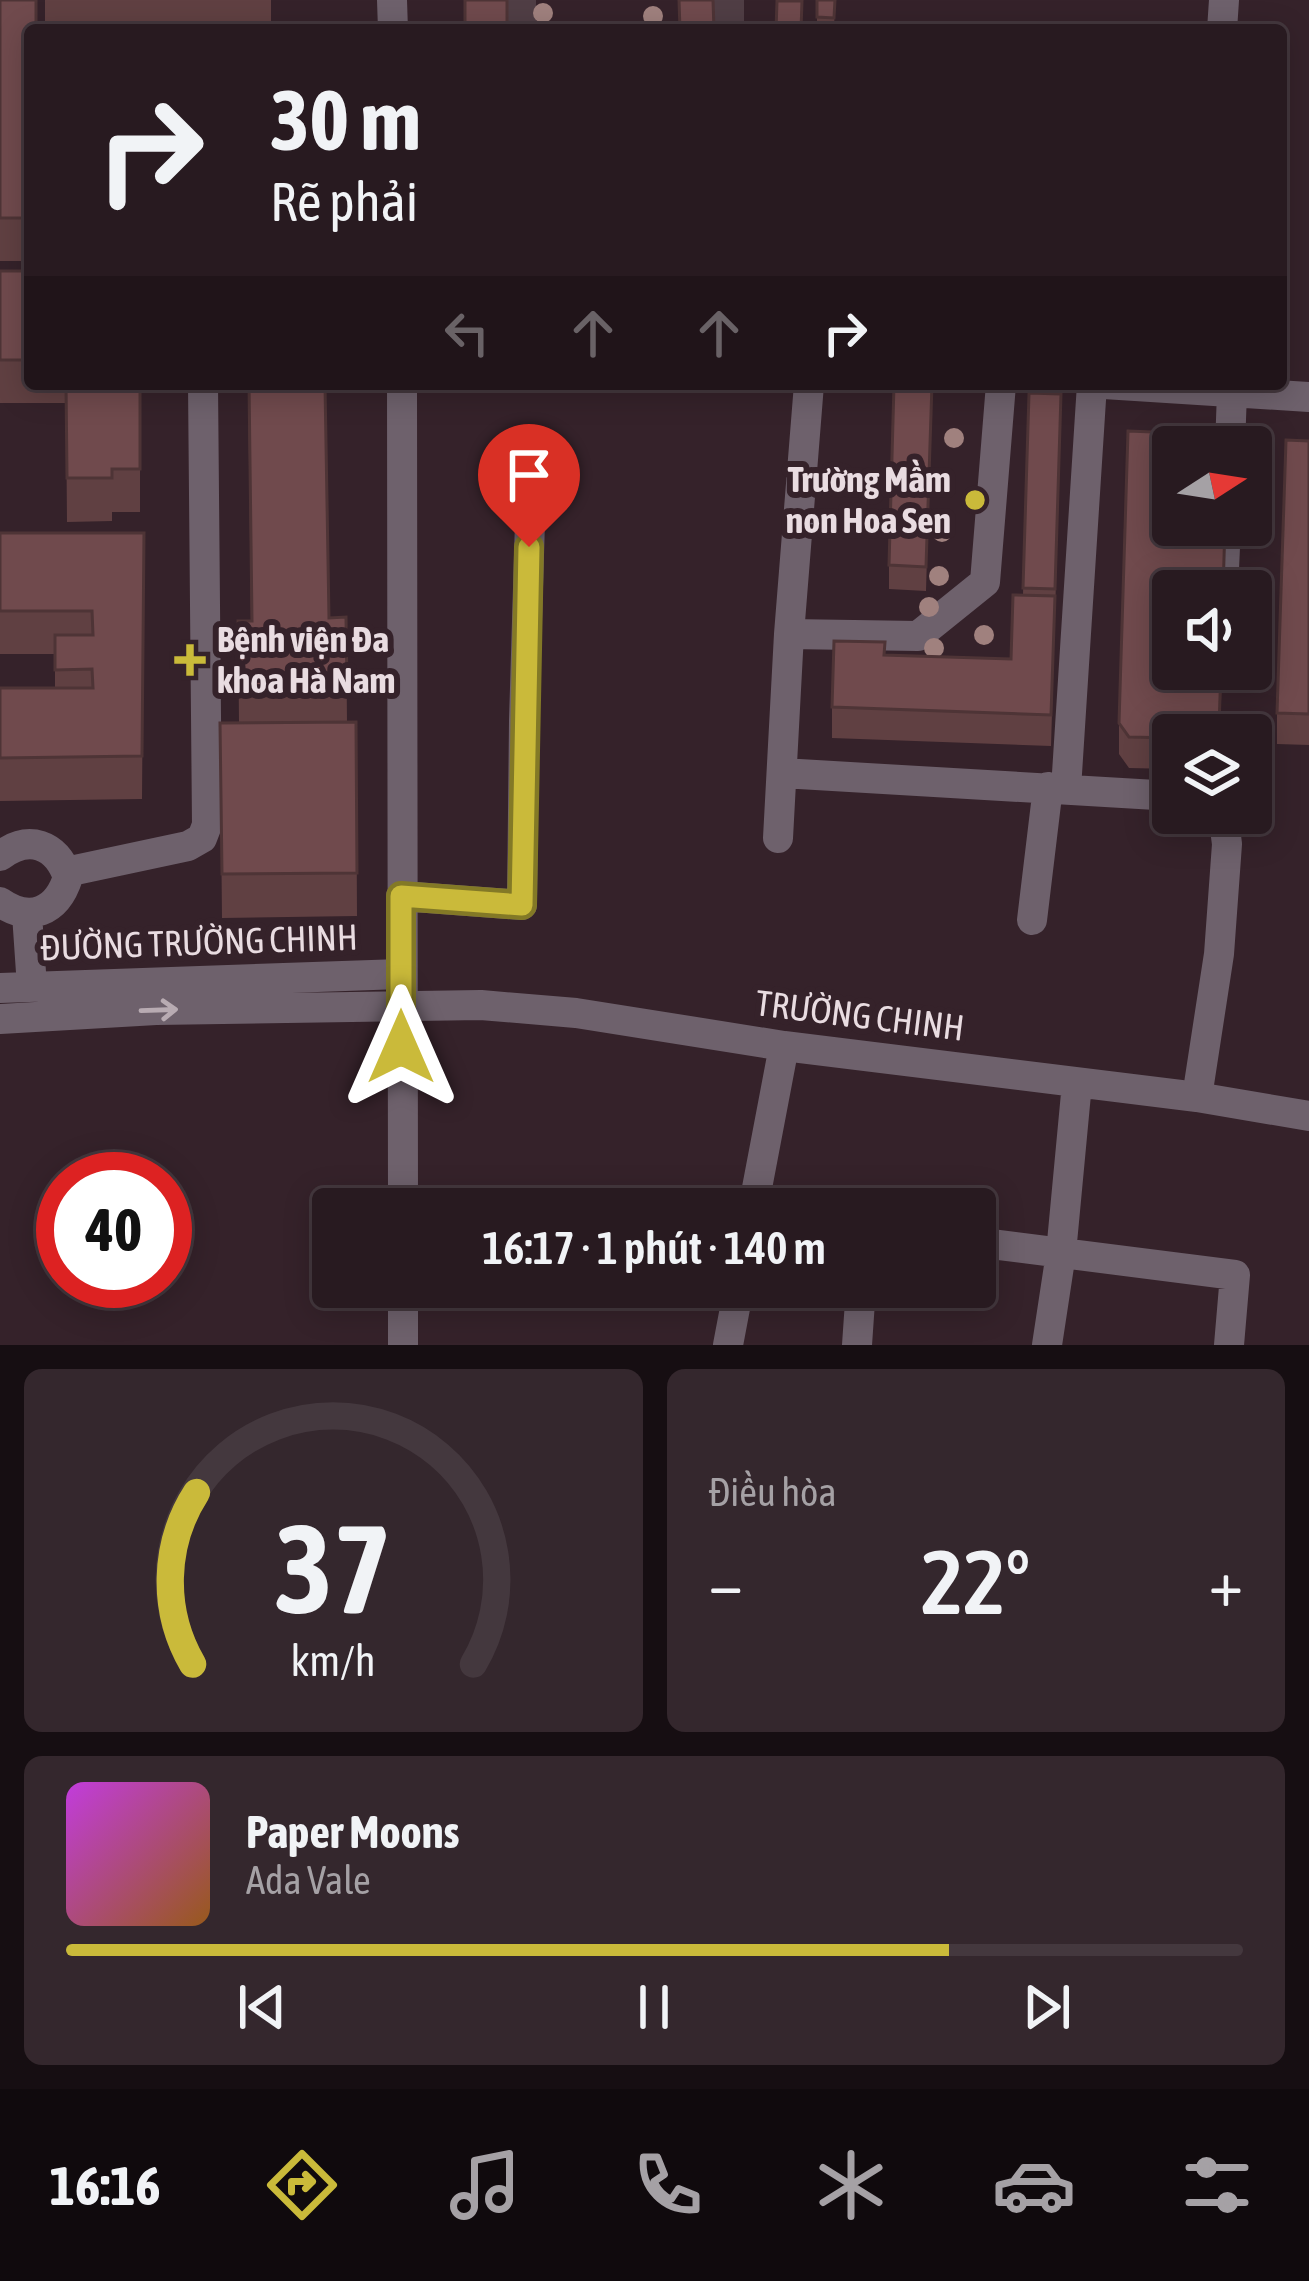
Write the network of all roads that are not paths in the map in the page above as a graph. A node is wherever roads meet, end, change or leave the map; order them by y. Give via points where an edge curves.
1 (203, 390) edge
2 (402, 390) edge
3 (809, 390) edge
4 (1001, 390) edge
5 (1091, 390) edge
6 (1214, 390) edge
7 (1226, 390) edge
8 (1309, 397) edge
9 (1224, 426) edge
10 (532, 455) dead end
11 (789, 634) junction
12 (782, 772) junction
13 (1057, 788) junction
14 (1152, 795) edge
15 (1226, 834) edge
16 (778, 838) dead end
17 (0, 856) edge
18 (67, 872) junction
19 (401, 896) junction
20 (13, 908) edge
21 (1032, 920) dead end
22 (401, 974) junction
23 (32, 987) junction
24 (0, 988) edge
25 (256, 994) junction
26 (91, 999) junction
27 (401, 1006) junction
28 (0, 1019) edge
29 (784, 1046) junction
30 (1077, 1083) junction
31 (1197, 1097) junction
32 (1309, 1116) edge
33 (403, 1188) edge
34 (758, 1188) edge
35 (996, 1244) edge
36 (1061, 1252) junction
37 (403, 1308) edge
38 (735, 1308) edge
39 (860, 1308) edge
40 (404, 1345) edge
41 (728, 1345) edge
42 (857, 1345) edge
43 (1047, 1345) edge
44 (1229, 1345) edge

1 - 18 street via 207,825 188,846
2 - 19 street
3 - 11 street
4 - 11 street via 985,582 918,636
5 - 13 street
6 - 9 street
7 - 8 street
10 - 19 street via 522,905
11 - 12 street
12 - 13 street
12 - 16 street
13 - 14 street
13 - 21 street
15 - 31 street via 1219,954
17 - 18 street via 16,845 41,846
18 - 20 street via 51,906
19 - 22 street
20 - 23 street
22 - 25 street, ĐƯỜNG TRƯỜNG CHINH
22 - 27 street
23 - 24 street, ĐƯỜNG TRƯỜNG CHINH
23 - 26 street, ĐƯỜNG TRƯỜNG CHINH
25 - 26 street, ĐƯỜNG TRƯỜNG CHINH
25 - 27 street, ĐƯỜNG TRƯỜNG CHINH
26 - 28 street, ĐƯỜNG TRƯỜNG CHINH
27 - 29 street, TRƯỜNG CHINH via 576,1013
27 - 33 street
29 - 30 street, TRƯỜNG CHINH
29 - 34 street
30 - 31 street, TRƯỜNG CHINH
30 - 36 street
31 - 32 street, TRƯỜNG CHINH
35 - 36 street
36 - 43 street
36 - 44 street via 1235,1275
37 - 40 street
38 - 41 street
39 - 42 street

